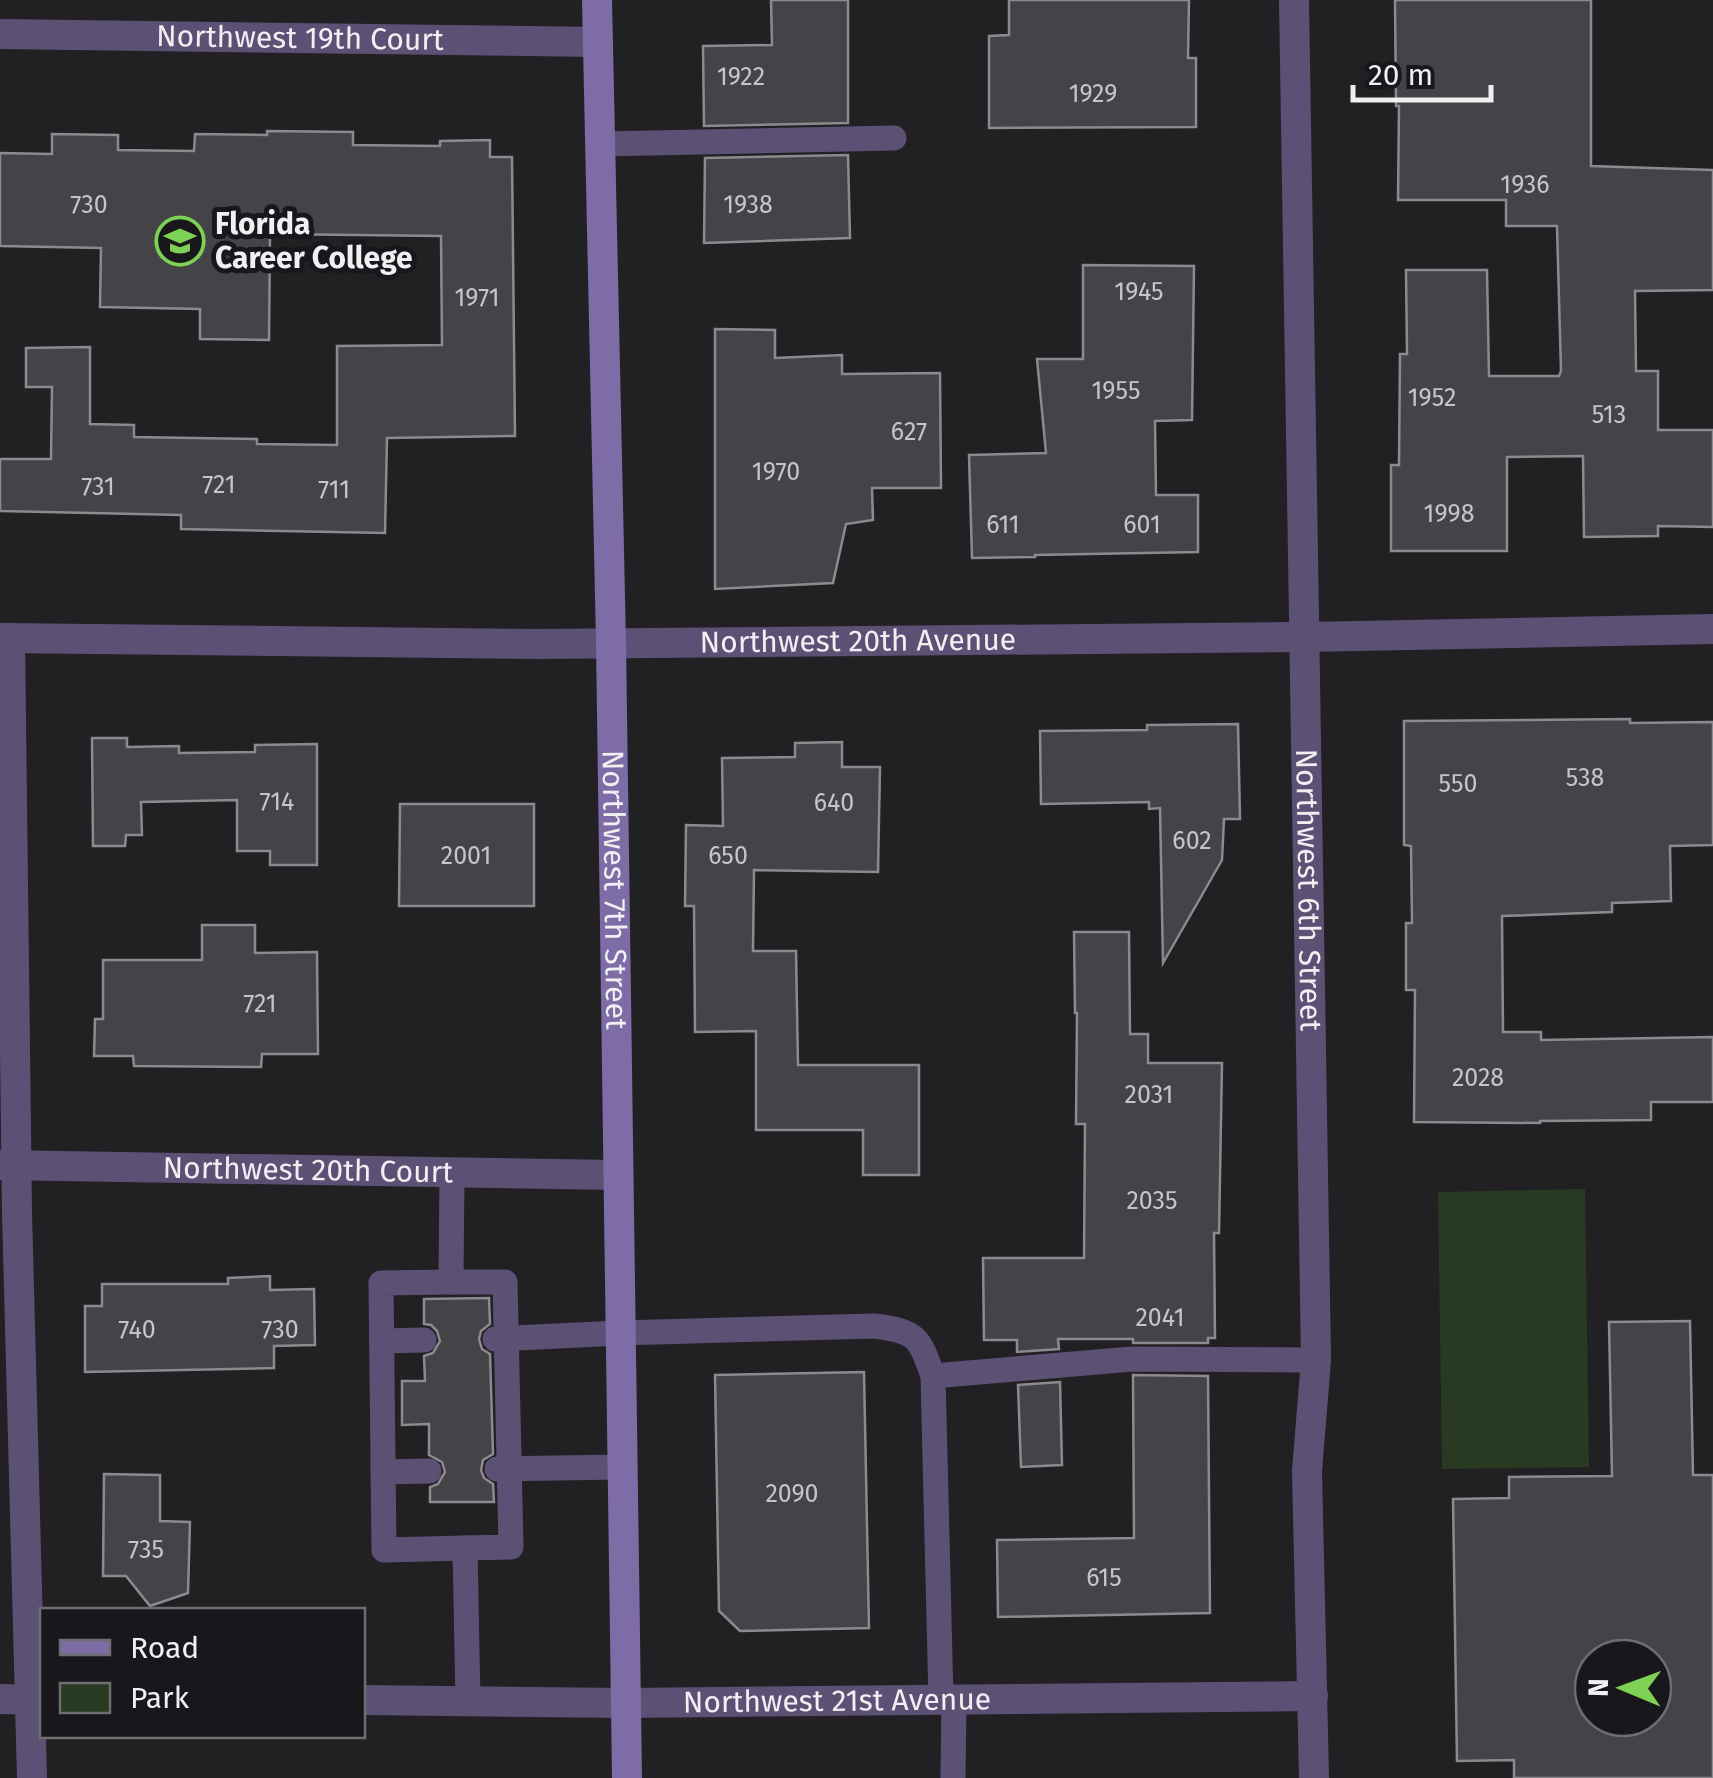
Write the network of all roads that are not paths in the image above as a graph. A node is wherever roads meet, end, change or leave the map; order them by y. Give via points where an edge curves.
1 (597, 0) edge
2 (1294, 0) edge
3 (0, 34) edge
4 (598, 42) junction
5 (894, 138) dead end
6 (600, 144) junction
7 (1713, 630) edge
8 (1304, 637) junction
9 (5, 638) edge
10 (611, 642) junction
11 (8, 1165) edge
12 (452, 1173) junction
13 (618, 1174) junction
14 (451, 1282) junction
15 (619, 1332) junction
16 (500, 1339) junction
17 (424, 1340) dead end
18 (382, 1341) junction
19 (1316, 1360) junction
20 (934, 1376) junction
21 (622, 1467) junction
22 (503, 1469) junction
23 (430, 1471) dead end
24 (383, 1472) junction
25 (465, 1548) junction
26 (1313, 1696) junction
27 (948, 1699) junction
28 (24, 1700) edge
29 (365, 1700) edge
30 (468, 1700) junction
31 (625, 1703) junction
32 (32, 1778) edge
33 (627, 1778) edge
34 (953, 1778) edge
35 (1314, 1778) edge

1 - 4 main road, Northwest 7th Street
2 - 8 street, Northwest 6th Street
3 - 4 street, Northwest 19th Court
4 - 6 main road, Northwest 7th Street
5 - 6 lane
6 - 10 main road, Northwest 7th Street
7 - 8 street, Northwest 20th Avenue
8 - 10 street, Northwest 20th Avenue
8 - 19 street, Northwest 6th Street
9 - 10 street, Northwest 20th Avenue
9 - 11 street
10 - 13 main road, Northwest 7th Street
11 - 12 street, Northwest 20th Court
11 - 28 street
12 - 13 street, Northwest 20th Court
12 - 14 lane
13 - 15 main road, Northwest 7th Street
14 - 16 lane via 505,1282
14 - 18 lane via 381,1283
15 - 16 lane
15 - 20 lane via 903,1329 922,1344
15 - 21 main road, Northwest 7th Street
16 - 22 lane
17 - 18 lane
18 - 24 lane
19 - 20 lane via 1132,1359
19 - 26 street, Northwest 6th Street via 1308,1471
20 - 27 lane
21 - 22 lane
21 - 31 main road, Northwest 7th Street
22 - 25 lane via 511,1547
23 - 24 lane
24 - 25 lane via 384,1550
25 - 30 lane
26 - 27 street, Northwest 21st Avenue
26 - 35 street, Northwest 6th Street
27 - 31 street, Northwest 21st Avenue
27 - 34 lane
28 - 32 street
29 - 30 street, Northwest 21st Avenue
30 - 31 street, Northwest 21st Avenue
31 - 33 main road, Northwest 7th Street

